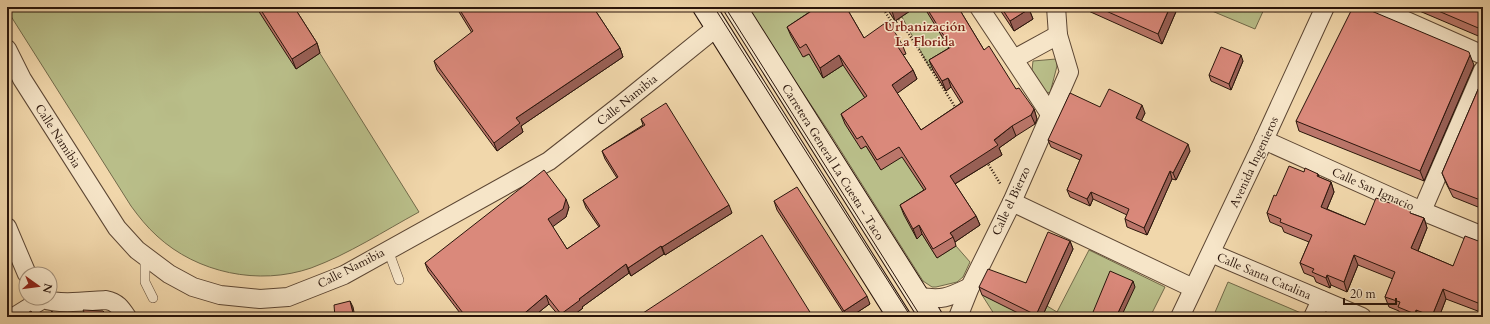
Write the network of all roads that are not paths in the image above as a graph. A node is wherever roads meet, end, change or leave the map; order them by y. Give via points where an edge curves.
1 (704, 7) edge
2 (735, 7) edge
3 (979, 7) edge
4 (1056, 7) edge
5 (1325, 7) edge
6 (1375, 7) edge
7 (717, 27) junction
8 (1058, 36) junction
9 (7, 49) edge
10 (1483, 55) edge
11 (1014, 59) junction
12 (7, 64) edge
13 (1483, 70) edge
14 (22, 79) junction
15 (1050, 114) junction
16 (1264, 140) junction
17 (1012, 202) junction
18 (1422, 211) junction
19 (7, 227) edge
20 (1483, 236) edge
21 (388, 250) junction
22 (1211, 253) junction
23 (145, 257) junction
24 (24, 266) edge
25 (399, 280) dead end
26 (970, 287) junction
27 (1194, 288) junction
28 (918, 297) junction
29 (153, 298) dead end
30 (1321, 300) junction
31 (58, 302) edge
32 (31, 306) edge
33 (14, 317) edge
34 (127, 317) edge
35 (899, 317) edge
36 (931, 317) edge
37 (958, 317) edge
38 (1180, 317) edge
39 (1313, 317) edge
40 (1362, 317) edge

1 - 7 main road
2 - 28 main road, Carretera General La Cuesta - Taco
3 - 11 street
4 - 8 street, Calle el Bierzo
5 - 16 street, Avenida Ingenieros
6 - 10 street
7 - 21 street, Calle Namibia via 549,161
7 - 35 main road
8 - 11 street
8 - 15 street, Calle el Bierzo via 1069,72
9 - 14 street, Calle Namibia
11 - 15 street
12 - 14 street, Calle Namibia
13 - 18 street
14 - 23 street, Calle Namibia via 117,228
15 - 17 street, Calle el Bierzo
16 - 18 street, Calle San Ignacio
16 - 22 street, Avenida Ingenieros
17 - 26 street, Calle el Bierzo
17 - 27 street
18 - 20 street, Calle San Ignacio
19 - 24 street
21 - 23 street, Calle Namibia via 344,275 315,287 288,296 260,299 235,297 200,289 169,274
21 - 25 lane
22 - 27 street, Avenida Ingenieros
22 - 30 street, Calle Santa Catalina
23 - 29 lane via 145,282
26 - 28 street via 948,298
26 - 37 street, Calle el Bierzo
27 - 38 street, Avenida Ingenieros
28 - 36 main road, Carretera General La Cuesta - Taco
30 - 39 street
30 - 40 street, Calle Santa Catalina
31 - 34 street via 113,301
32 - 33 street

